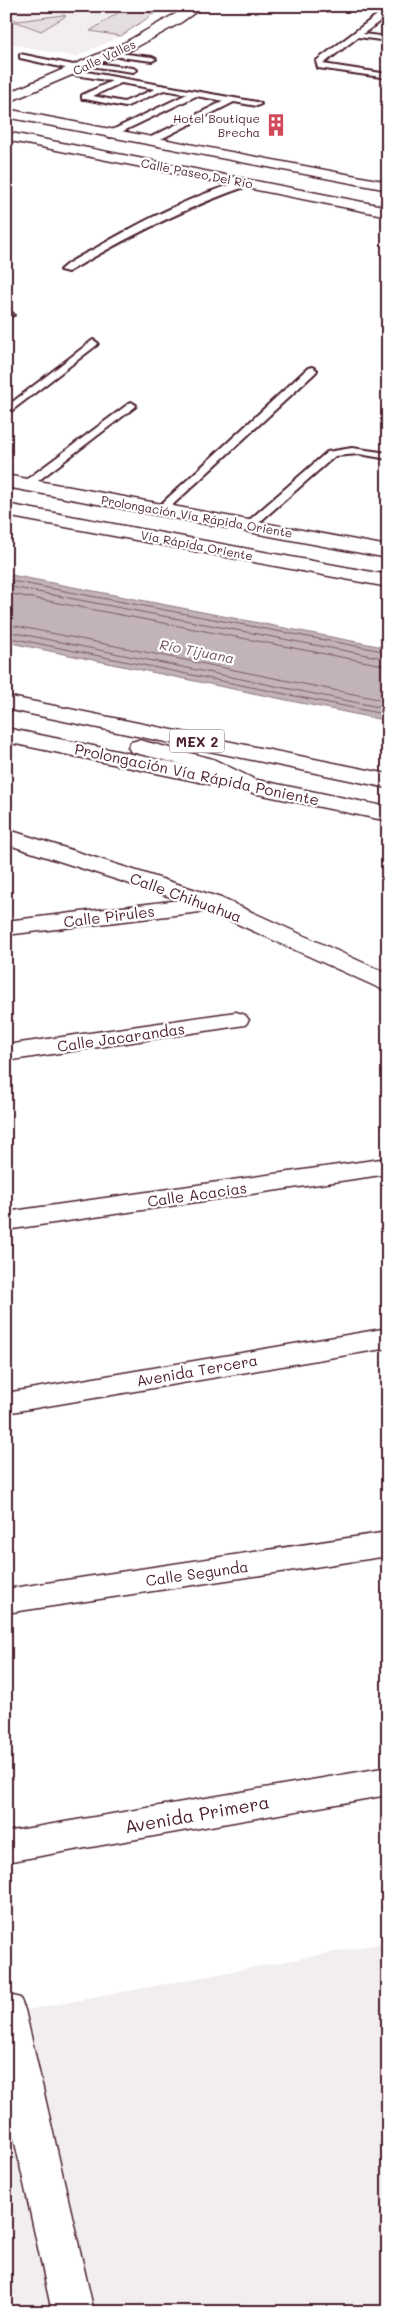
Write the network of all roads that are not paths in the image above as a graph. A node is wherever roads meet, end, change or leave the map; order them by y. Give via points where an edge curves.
1 (198, 6) edge
2 (388, 12) edge
3 (356, 35) junction
4 (388, 39) edge
5 (112, 54) junction
6 (22, 56) dead end
7 (152, 60) dead end
8 (81, 69) junction
9 (133, 70) dead end
10 (388, 76) edge
11 (119, 81) junction
12 (163, 88) junction
13 (194, 94) junction
14 (6, 99) edge
15 (232, 100) junction
16 (257, 104) dead end
17 (6, 113) edge
18 (111, 134) junction
19 (6, 136) edge
20 (150, 141) junction
21 (247, 184) junction
22 (388, 186) edge
23 (388, 212) edge
24 (65, 270) dead end
25 (93, 343) dead end
26 (312, 370) dead end
27 (131, 405) dead end
28 (6, 412) edge
29 (388, 456) edge
30 (6, 482) edge
31 (26, 485) junction
32 (6, 509) edge
33 (162, 509) junction
34 (250, 526) junction
35 (388, 552) edge
36 (388, 581) edge
37 (6, 702) edge
38 (6, 714) edge
39 (6, 735) edge
40 (388, 781) edge
41 (244, 783) junction
42 (388, 814) edge
43 (6, 836) edge
44 (212, 903) junction
45 (6, 928) edge
46 (388, 984) edge
47 (236, 1020) dead end
48 (6, 1053) edge
49 (388, 1166) edge
50 (6, 1221) edge
51 (388, 1338) edge
52 (6, 1403) edge
53 (388, 1544) edge
54 (6, 1601) edge
55 (388, 1781) edge
56 (6, 1848) edge
57 (6, 2010) edge
58 (73, 2312) edge

1 - 5 main road, Calle Valles via 164,29
2 - 3 lane
3 - 4 lane
3 - 10 lane via 319,63 321,66
5 - 7 lane
5 - 8 main road, Calle Valles
6 - 8 lane
8 - 9 lane
8 - 11 lane
8 - 14 main road, Calle Valles
11 - 12 lane
11 - 12 lane via 85,97 125,105
12 - 13 lane
13 - 15 lane
13 - 18 lane
15 - 16 lane
15 - 20 lane
17 - 18 main road, Calle Paseo Del Río
18 - 20 main road, Calle Paseo Del Río
19 - 21 main road, Calle Paseo Del Río
20 - 22 main road, Calle Paseo Del Río via 243,155
21 - 23 main road, Calle Paseo Del Río
21 - 24 lane via 183,206
25 - 28 lane
26 - 33 lane
27 - 31 lane
29 - 34 lane via 358,450 330,454
30 - 31 main road, Prolongación Vía Rápida Oriente
31 - 33 main road, Prolongación Vía Rápida Oriente
32 - 36 main road, Vía Rápida Oriente
33 - 34 main road, Prolongación Vía Rápida Oriente
34 - 35 main road, Prolongación Vía Rápida Oriente
37 - 40 main road, MEX 2
38 - 41 main road via 205,764
39 - 41 main road, Prolongación Vía Rápida Poniente
41 - 42 main road, Prolongación Vía Rápida Poniente
43 - 44 main road, Calle Chihuahua
44 - 45 main road, Calle Pirules
44 - 46 main road, Calle Chihuahua
47 - 48 main road, Calle Jacarandas
49 - 50 main road, Calle Acacias
51 - 52 main road, Avenida Tercera
53 - 54 main road, Calle Segunda
55 - 56 main road, Avenida Primera
57 - 58 main road

